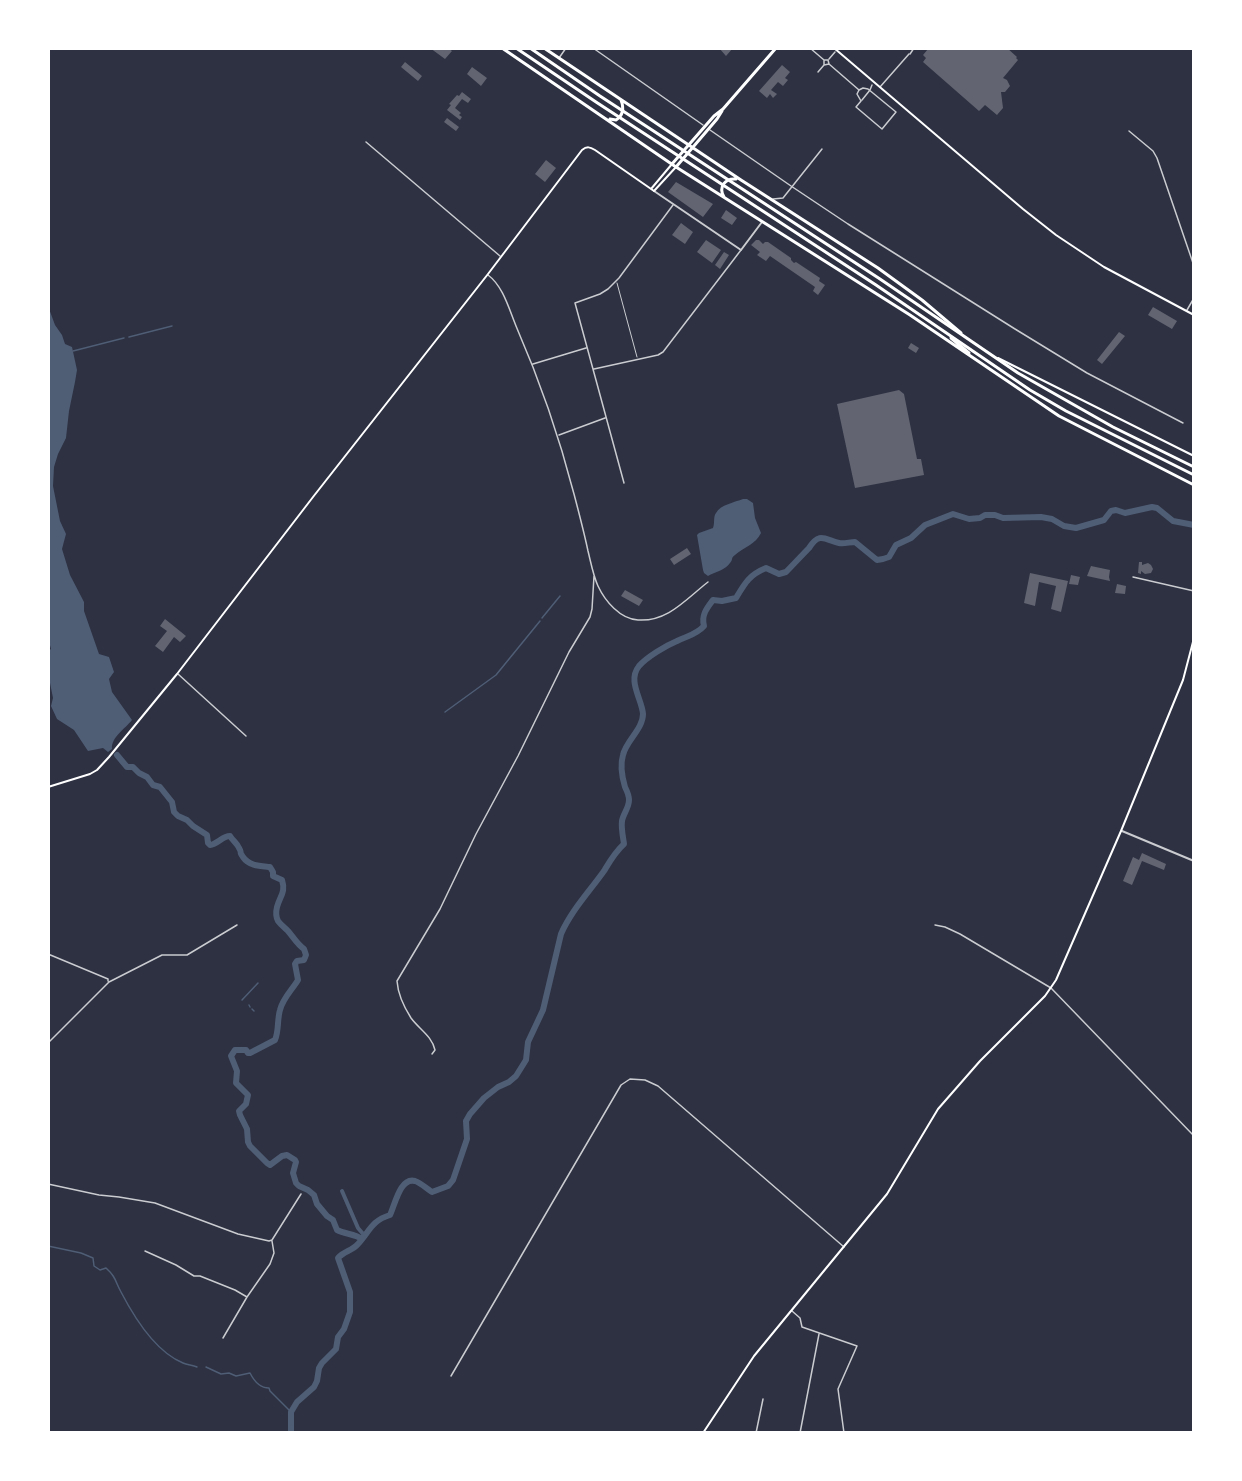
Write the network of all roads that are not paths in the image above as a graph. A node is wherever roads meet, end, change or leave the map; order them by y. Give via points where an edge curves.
1 (502, 48) edge
2 (516, 48) edge
3 (530, 48) edge
4 (544, 48) edge
5 (566, 48) edge
6 (593, 48) edge
7 (776, 48) edge
8 (810, 48) edge
9 (834, 48) edge
10 (914, 48) edge
11 (835, 52) dead end
12 (559, 58) junction
13 (824, 60) junction
14 (828, 60) junction
15 (829, 64) junction
16 (824, 65) junction
17 (818, 72) dead end
18 (872, 85) dead end
19 (880, 88) junction
20 (859, 90) junction
21 (870, 90) junction
22 (621, 100) junction
23 (861, 101) junction
24 (723, 109) junction
25 (896, 112) junction
26 (900, 112) dead end
27 (605, 118) junction
28 (705, 127) junction
29 (709, 129) junction
30 (882, 129) junction
31 (1129, 131) dead end
32 (881, 135) dead end
33 (366, 142) dead end
34 (688, 145) junction
35 (693, 148) junction
36 (822, 149) dead end
37 (674, 165) junction
38 (741, 180) junction
39 (791, 186) junction
40 (653, 190) junction
41 (725, 198) junction
42 (783, 198) junction
43 (769, 199) junction
44 (674, 204) junction
45 (787, 210) junction
46 (762, 222) junction
47 (741, 249) junction
48 (501, 257) junction
49 (1194, 266) edge
50 (488, 274) junction
51 (617, 281) junction
52 (1194, 298) edge
53 (1187, 311) junction
54 (1194, 315) edge
55 (946, 333) junction
56 (969, 340) junction
57 (587, 348) junction
58 (990, 354) junction
59 (638, 359) junction
60 (980, 363) junction
61 (532, 364) junction
62 (593, 370) junction
63 (606, 418) junction
64 (1183, 423) dead end
65 (558, 436) junction
66 (1194, 456) edge
67 (1194, 468) edge
68 (1194, 475) edge
69 (624, 483) dead end
70 (1194, 485) edge
71 (594, 576) junction
72 (1133, 577) dead end
73 (708, 582) dead end
74 (1194, 591) edge
75 (1194, 638) edge
76 (1193, 650) edge
77 (177, 674) junction
78 (246, 736) dead end
79 (48, 787) edge
80 (1121, 831) junction
81 (1194, 861) edge
82 (237, 925) dead end
83 (934, 925) dead end
84 (48, 954) edge
85 (109, 982) junction
86 (1051, 988) junction
87 (48, 1043) edge
88 (432, 1054) dead end
89 (1194, 1136) edge
90 (48, 1184) edge
91 (301, 1194) dead end
92 (272, 1240) junction
93 (844, 1248) junction
94 (145, 1251) dead end
95 (247, 1297) junction
96 (791, 1311) junction
97 (819, 1333) junction
98 (223, 1338) dead end
99 (451, 1376) dead end
100 (763, 1399) dead end
101 (703, 1433) edge
102 (756, 1433) edge
103 (800, 1433) edge
104 (844, 1433) edge

1 - 27 main road
2 - 55 main road
3 - 56 main road
4 - 12 main road
5 - 12 street
6 - 28 street
7 - 24 main road
8 - 13 street
9 - 19 main road
10 - 19 street
11 - 14 street
12 - 22 main road
13 - 14 street
13 - 16 street
14 - 15 street
15 - 16 street
15 - 20 street
16 - 17 street
18 - 21 street
19 - 53 main road via 1056,235 1104,267
20 - 21 street
20 - 23 street
21 - 23 street
21 - 25 street
22 - 27 main road via 620,117
22 - 34 main road
23 - 30 street via 856,107
24 - 28 main road
24 - 29 main road
25 - 26 street
25 - 30 street
27 - 37 main road
28 - 34 main road
29 - 35 main road
29 - 39 street
30 - 32 street
31 - 49 street via 1157,158
33 - 48 street
34 - 35 main road
34 - 37 main road
35 - 37 main road
35 - 38 main road
36 - 39 street
37 - 40 main road
37 - 41 main road
38 - 41 main road via 731,178 724,182
38 - 43 main road
39 - 42 street
39 - 64 street via 1087,374
40 - 44 street
40 - 48 main road via 585,147
41 - 46 main road
42 - 43 street
42 - 45 street
43 - 45 main road
44 - 47 street
44 - 51 street
45 - 56 main road via 878,268
46 - 47 street
46 - 60 main road
47 - 59 street via 663,352
48 - 50 main road
50 - 61 street via 499,288
50 - 77 main road
51 - 57 street via 608,290 575,303
51 - 59 lane
52 - 53 street
53 - 54 main road
55 - 60 main road
55 - 68 main road via 1066,411
56 - 58 main road
57 - 61 street
57 - 62 street
58 - 66 main road
58 - 67 main road via 1068,402
59 - 62 street
60 - 70 main road via 1068,421
61 - 65 street
62 - 63 street
63 - 65 street
63 - 69 street
65 - 71 street
71 - 73 street via 607,601 636,620 656,618 674,610
71 - 88 street via 590,616 440,909 397,981 412,1018 434,1044
72 - 74 street
75 - 76 main road
76 - 80 main road
77 - 78 street
77 - 79 main road via 97,770
80 - 81 street
80 - 86 main road
82 - 85 street via 187,955 162,955
83 - 86 street via 960,934
84 - 85 street
85 - 87 street
86 - 89 street
86 - 93 main road via 938,1109 887,1194
90 - 92 street via 157,1203 238,1234
91 - 92 street
92 - 95 street via 274,1253 270,1263
93 - 96 main road
93 - 99 street via 658,1086 630,1078 621,1085
94 - 95 street
95 - 98 street
96 - 97 street via 800,1318 802,1327
96 - 101 main road via 742,1372
97 - 103 street
97 - 104 street via 857,1346 838,1389
100 - 102 street

